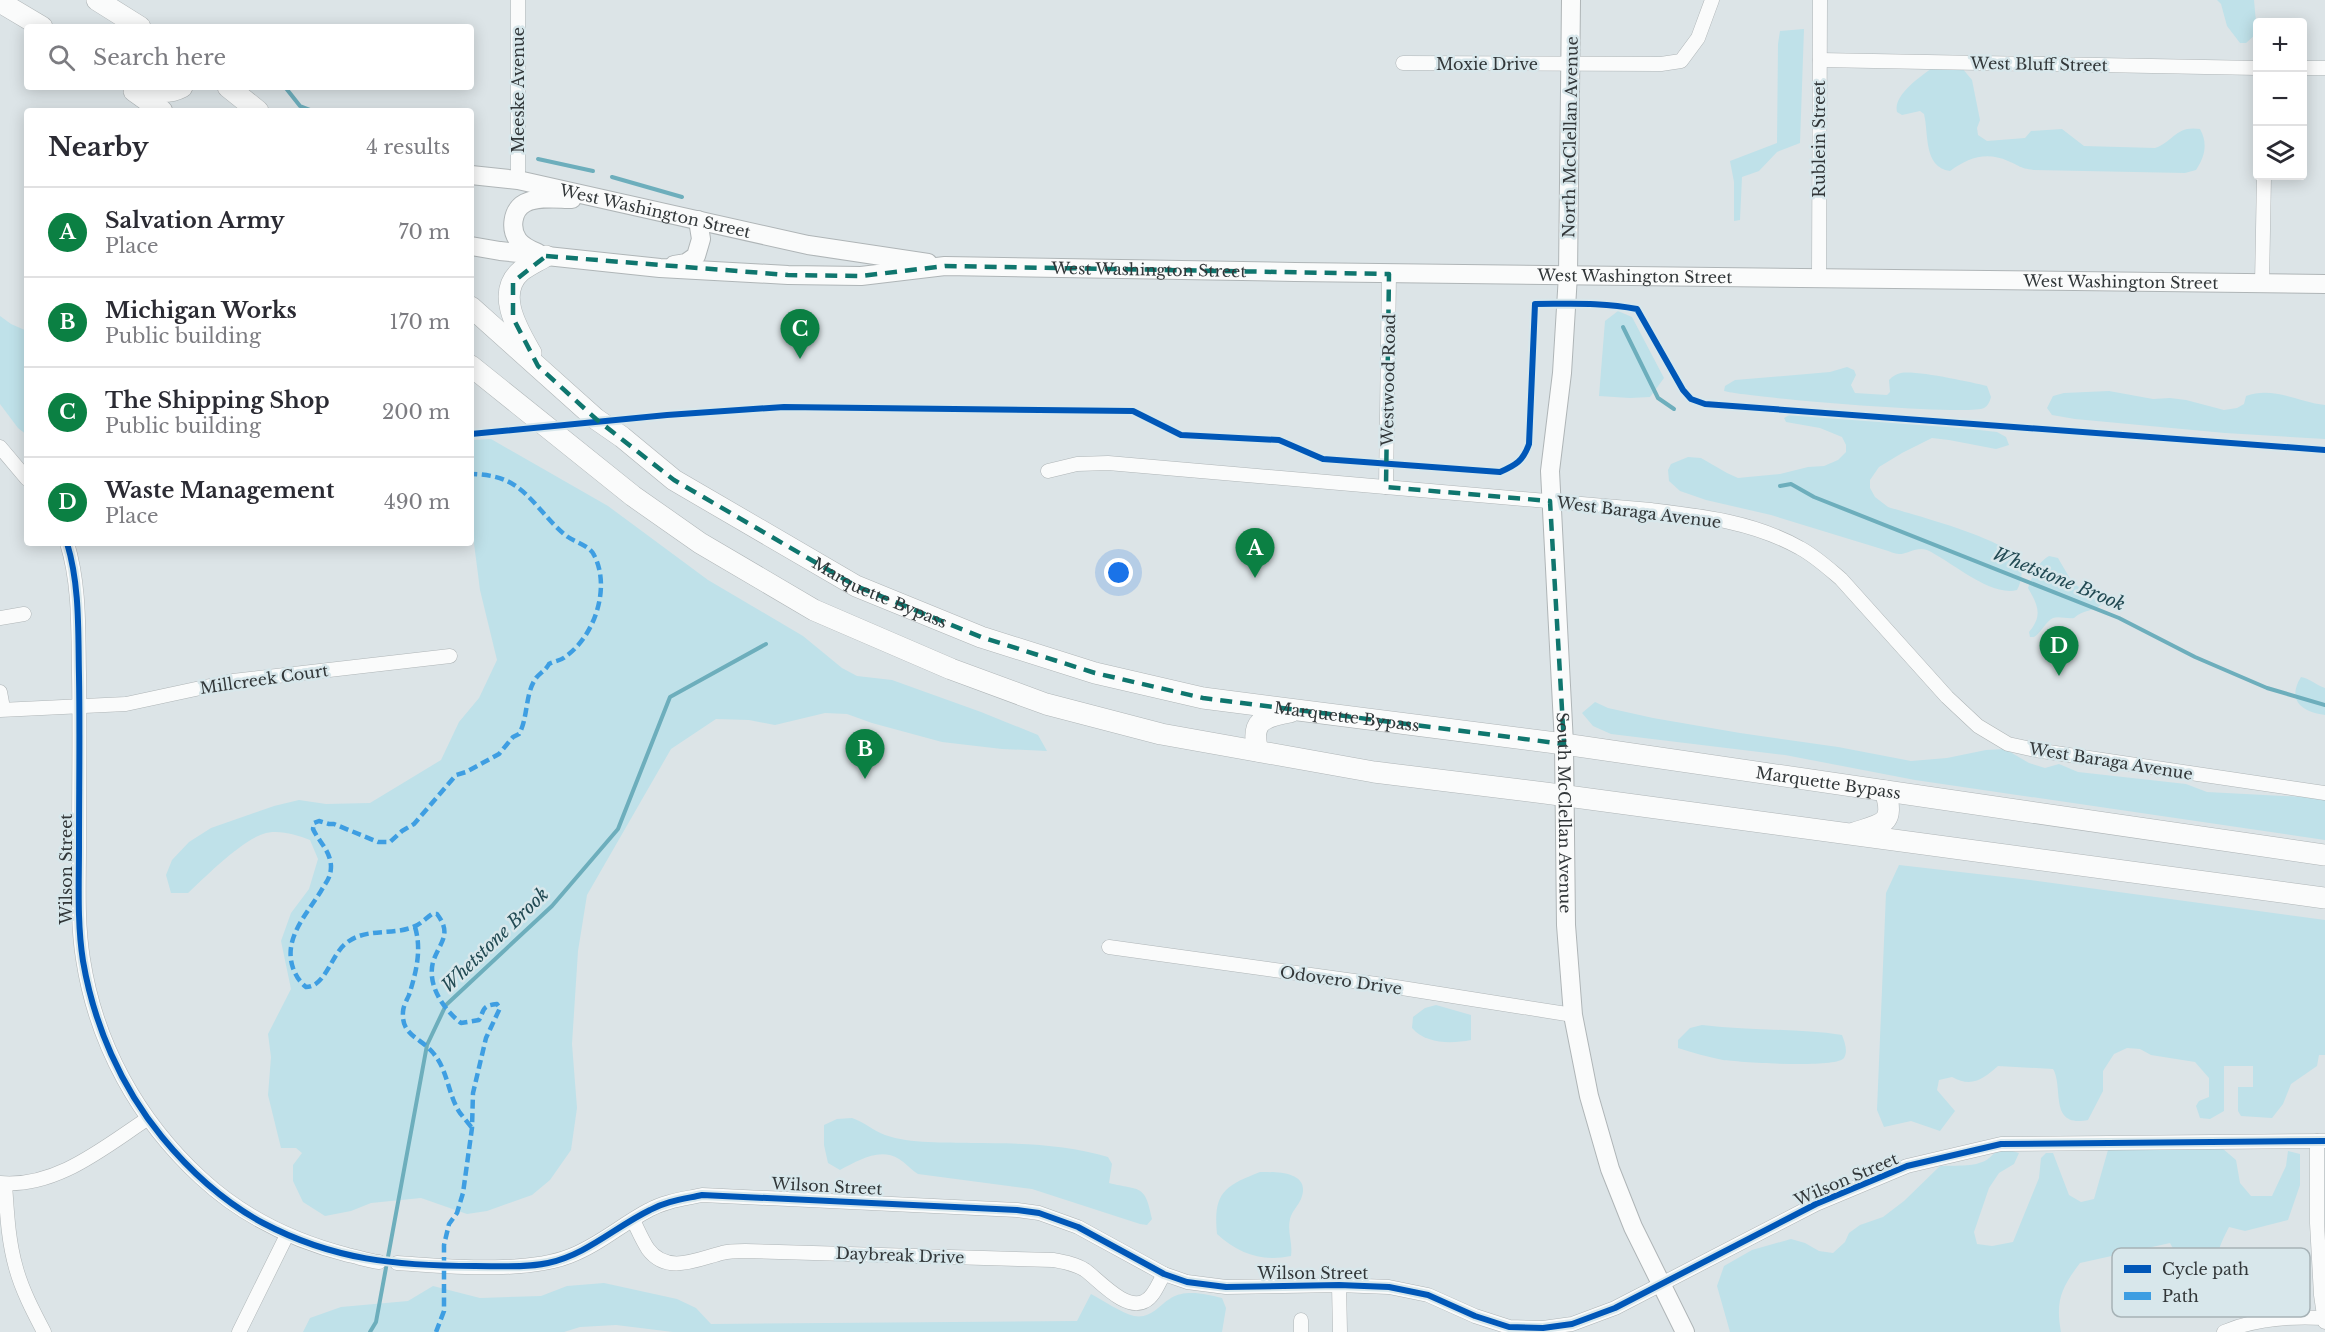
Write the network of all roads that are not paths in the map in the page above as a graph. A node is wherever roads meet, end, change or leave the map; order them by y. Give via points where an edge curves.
1 (97, 0) edge
2 (518, 0) edge
3 (1571, 0) edge
4 (1712, 0) edge
5 (1820, 0) edge
6 (0, 3) edge
7 (37, 24) edge
8 (135, 24) edge
9 (1820, 60) junction
10 (1403, 63) dead end
11 (1570, 64) junction
12 (2253, 68) edge
13 (2307, 68) edge
14 (2325, 68) edge
15 (133, 90) edge
16 (151, 90) edge
17 (174, 90) edge
18 (232, 90) edge
19 (158, 108) edge
20 (254, 108) edge
21 (474, 175) edge
22 (518, 180) junction
23 (2264, 180) edge
24 (598, 198) junction
25 (698, 220) junction
26 (474, 246) edge
27 (546, 256) junction
28 (945, 266) junction
29 (660, 268) junction
30 (1389, 274) junction
31 (1568, 275) junction
32 (1819, 279) junction
33 (2262, 284) junction
34 (2325, 284) edge
35 (474, 310) edge
36 (538, 366) junction
37 (474, 368) edge
38 (0, 447) edge
39 (1048, 471) dead end
40 (24, 475) edge
41 (1386, 487) junction
42 (1550, 501) junction
43 (68, 546) edge
44 (24, 614) dead end
45 (0, 618) edge
46 (450, 657) dead end
47 (0, 692) edge
48 (80, 705) junction
49 (2, 709) edge
50 (1299, 710) junction
51 (1564, 744) junction
52 (1258, 751) junction
53 (1885, 791) junction
54 (2325, 793) edge
55 (1564, 796) junction
56 (1851, 834) junction
57 (2325, 855) edge
58 (2325, 898) edge
59 (1109, 947) dead end
60 (1573, 1015) junction
61 (147, 1119) junction
62 (2321, 1141) edge
63 (3, 1184) edge
64 (633, 1220) junction
65 (287, 1235) junction
66 (379, 1262) dead end
67 (396, 1263) dead end
68 (1164, 1274) junction
69 (1660, 1284) junction
70 (1339, 1285) junction
71 (2325, 1319) edge
72 (44, 1332) edge
73 (239, 1332) edge
74 (1340, 1332) edge
75 (1685, 1332) edge
76 (2224, 1332) edge

1 - 8 highway
2 - 22 street, Meeske Avenue
3 - 11 main road, North McClellan Avenue
4 - 11 street, Moxie Drive via 1698,38 1681,61
5 - 9 street, Rublein Street
6 - 7 highway
9 - 12 street, West Bluff Street
9 - 32 street, Rublein Street
10 - 11 street, Moxie Drive
11 - 31 main road, North McClellan Avenue
13 - 14 street
15 - 19 highway
16 - 17 highway
18 - 20 highway
21 - 22 main road, West Washington Street
22 - 24 main road, West Washington Street
23 - 33 street
24 - 25 main road, West Washington Street
24 - 27 main road via 533,200 520,207 513,226 519,241
25 - 28 main road, West Washington Street via 808,245
25 - 29 main road via 701,239 696,256 686,263
26 - 27 main road, West Washington Street
27 - 29 main road, West Washington Street
27 - 36 highway via 516,276 509,298 517,328
28 - 29 main road, West Washington Street via 861,276
28 - 30 main road, West Washington Street
30 - 31 main road, West Washington Street
30 - 41 street, Westwood Road
31 - 32 main road, West Washington Street
31 - 42 main road, South McClellan Avenue
32 - 33 main road, West Washington Street
33 - 34 main road, West Washington Street
35 - 36 highway, Marquette Bypass
36 - 50 highway, Marquette Bypass via 596,419 674,480 856,586 981,637 1095,673 1203,698
37 - 52 highway via 633,496 700,543 814,610 951,669 1046,704 1161,734
38 - 40 street
39 - 41 street, West Baraga Avenue via 1108,463
41 - 42 street, West Baraga Avenue
42 - 51 main road, South McClellan Avenue
42 - 54 street, West Baraga Avenue via 1722,520 1799,547 1841,579 1958,707 1989,734 2008,744
43 - 48 street, Wilson Street via 77,596
44 - 45 street
46 - 48 street, Millcreek Court via 233,681 126,704
47 - 49 street
48 - 49 street, Millcreek Court
48 - 61 street, Wilson Street via 79,897 83,960 101,1030 121,1076
50 - 51 highway, Marquette Bypass
50 - 52 highway via 1260,722 1255,738
51 - 53 highway, Marquette Bypass
51 - 55 main road, South McClellan Avenue
52 - 55 highway via 1374,772
53 - 56 highway via 1890,806 1886,821
53 - 57 highway, Marquette Bypass
55 - 56 highway
55 - 60 main road, South McClellan Avenue via 1566,925
56 - 58 highway
59 - 60 street, Odovero Drive
60 - 69 main road, South McClellan Avenue via 1589,1096 1610,1169
61 - 63 street via 76,1166 20,1183
61 - 65 street, Wilson Street via 179,1158 209,1185 244,1212
62 - 69 street, Wilson Street via 2001,1144 1907,1166 1816,1204
62 - 71 street via 2317,1223
63 - 72 street via 15,1267
64 - 67 street, Wilson Street via 588,1248 550,1263
64 - 68 street, Wilson Street via 650,1209 702,1195 1017,1210 1039,1213 1078,1227
64 - 68 street, Daybreak Drive via 649,1251 667,1263 695,1262 725,1252 745,1251 1053,1260 1083,1269 1133,1304 1145,1301
65 - 66 street, Wilson Street
65 - 73 street
68 - 70 street, Wilson Street via 1187,1282 1226,1287
69 - 70 street, Wilson Street via 1615,1308 1572,1324 1543,1328 1509,1327 1428,1295 1389,1287
69 - 75 main road, South McClellan Avenue
70 - 74 street
71 - 76 street via 2261,1320

